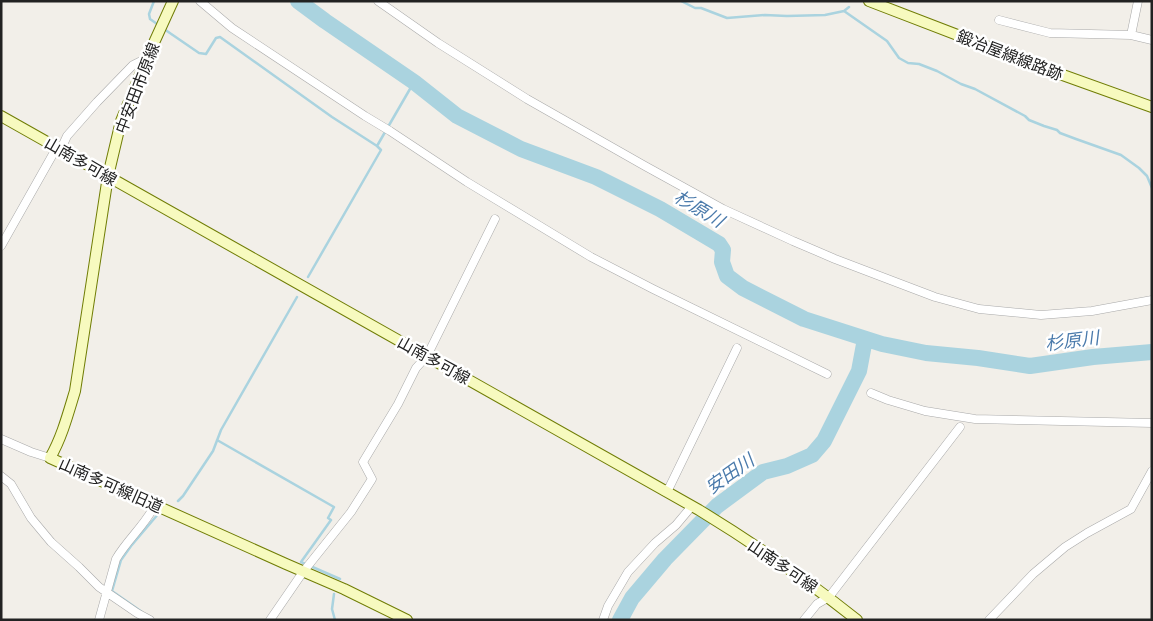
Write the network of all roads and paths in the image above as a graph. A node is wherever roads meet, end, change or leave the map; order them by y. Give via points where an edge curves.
1 (173, 1) edge
2 (200, 1) edge
3 (378, 1) edge
4 (870, 1) edge
5 (1138, 1) edge
6 (999, 20) dead end
7 (1131, 35) junction
8 (1152, 40) edge
9 (147, 58) junction
10 (1152, 107) edge
11 (1, 116) edge
12 (59, 148) junction
13 (108, 176) junction
14 (495, 219) dead end
15 (1, 246) edge
16 (1152, 300) edge
17 (737, 348) dead end
18 (427, 356) junction
19 (827, 374) dead end
20 (871, 392) dead end
21 (1152, 423) edge
22 (960, 427) dead end
23 (1, 438) edge
24 (50, 458) junction
25 (1152, 471) edge
26 (1, 476) edge
27 (664, 491) junction
28 (155, 505) junction
29 (695, 508) junction
30 (303, 572) junction
31 (106, 591) junction
32 (829, 598) junction
33 (99, 620) edge
34 (150, 620) edge
35 (270, 620) edge
36 (407, 620) edge
37 (603, 620) edge
38 (804, 620) edge
39 (857, 620) edge
40 (989, 620) edge

1 - 9 main road, 中安田市原線
2 - 19 street via 232,28 365,116 591,257
3 - 16 street via 438,43 645,166 723,209 836,259 935,297 979,309 1041,315 1092,311
4 - 10 main road, 鍛冶屋線線路跡
5 - 7 street
6 - 7 street via 1050,33
7 - 8 street
9 - 12 street via 133,66
9 - 13 main road, 中安田市原線 via 121,121
11 - 12 main road, 山南多可線
12 - 13 main road, 山南多可線
12 - 15 street
13 - 18 main road, 山南多可線
13 - 24 main road, 山南多可線旧道 via 75,391
14 - 18 street
17 - 27 street via 669,488
18 - 27 main road, 山南多可線
18 - 30 street via 416,368 363,462 372,479 351,512
20 - 21 street via 925,411 975,419
22 - 32 street
23 - 24 street
24 - 28 main road, 山南多可線旧道
25 - 40 street via 1131,509 1065,547 1033,574
26 - 31 street via 11,484 51,542
27 - 29 main road, 山南多可線
28 - 30 main road, 山南多可線旧道
28 - 31 street via 120,551
29 - 32 main road, 山南多可線
29 - 37 street via 628,572
30 - 35 street
30 - 36 main road, 山南多可線旧道
31 - 33 street
31 - 34 street
32 - 38 street via 817,604
32 - 39 main road, 山南多可線

